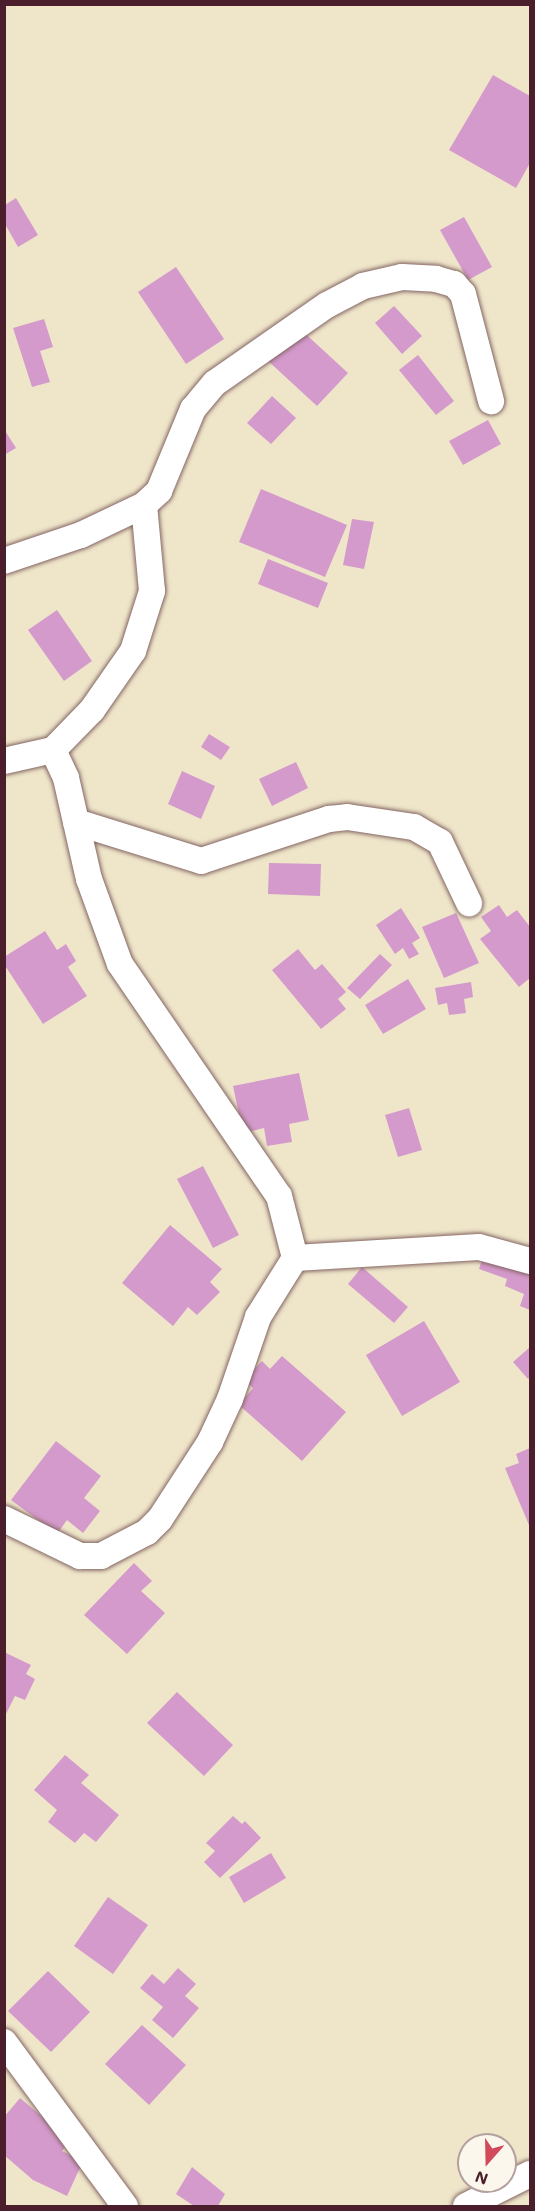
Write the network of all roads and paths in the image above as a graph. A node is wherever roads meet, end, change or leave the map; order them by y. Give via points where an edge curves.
1 (491, 401) dead end
2 (144, 505) junction
3 (4, 561) edge
4 (53, 750) junction
5 (4, 761) edge
6 (76, 822) junction
7 (469, 903) dead end
8 (295, 1258) junction
9 (531, 1261) edge
10 (4, 1519) edge
11 (4, 2042) edge
12 (531, 2174) edge
13 (125, 2206) edge
14 (466, 2206) edge

1 - 2 street via 464,294 454,284 402,277 363,286 327,305 215,383 193,409 159,491
2 - 3 street via 81,535
2 - 4 street via 152,591 146,619 133,651 92,710
4 - 5 street
4 - 6 street via 66,778
6 - 7 street via 201,861 329,819 347,817 414,827 440,842
6 - 8 street via 89,879 120,964 279,1196
8 - 9 street via 479,1247
8 - 10 street via 258,1317 230,1400 210,1442 160,1519 147,1532 101,1556 80,1556
11 - 13 street
12 - 14 street

